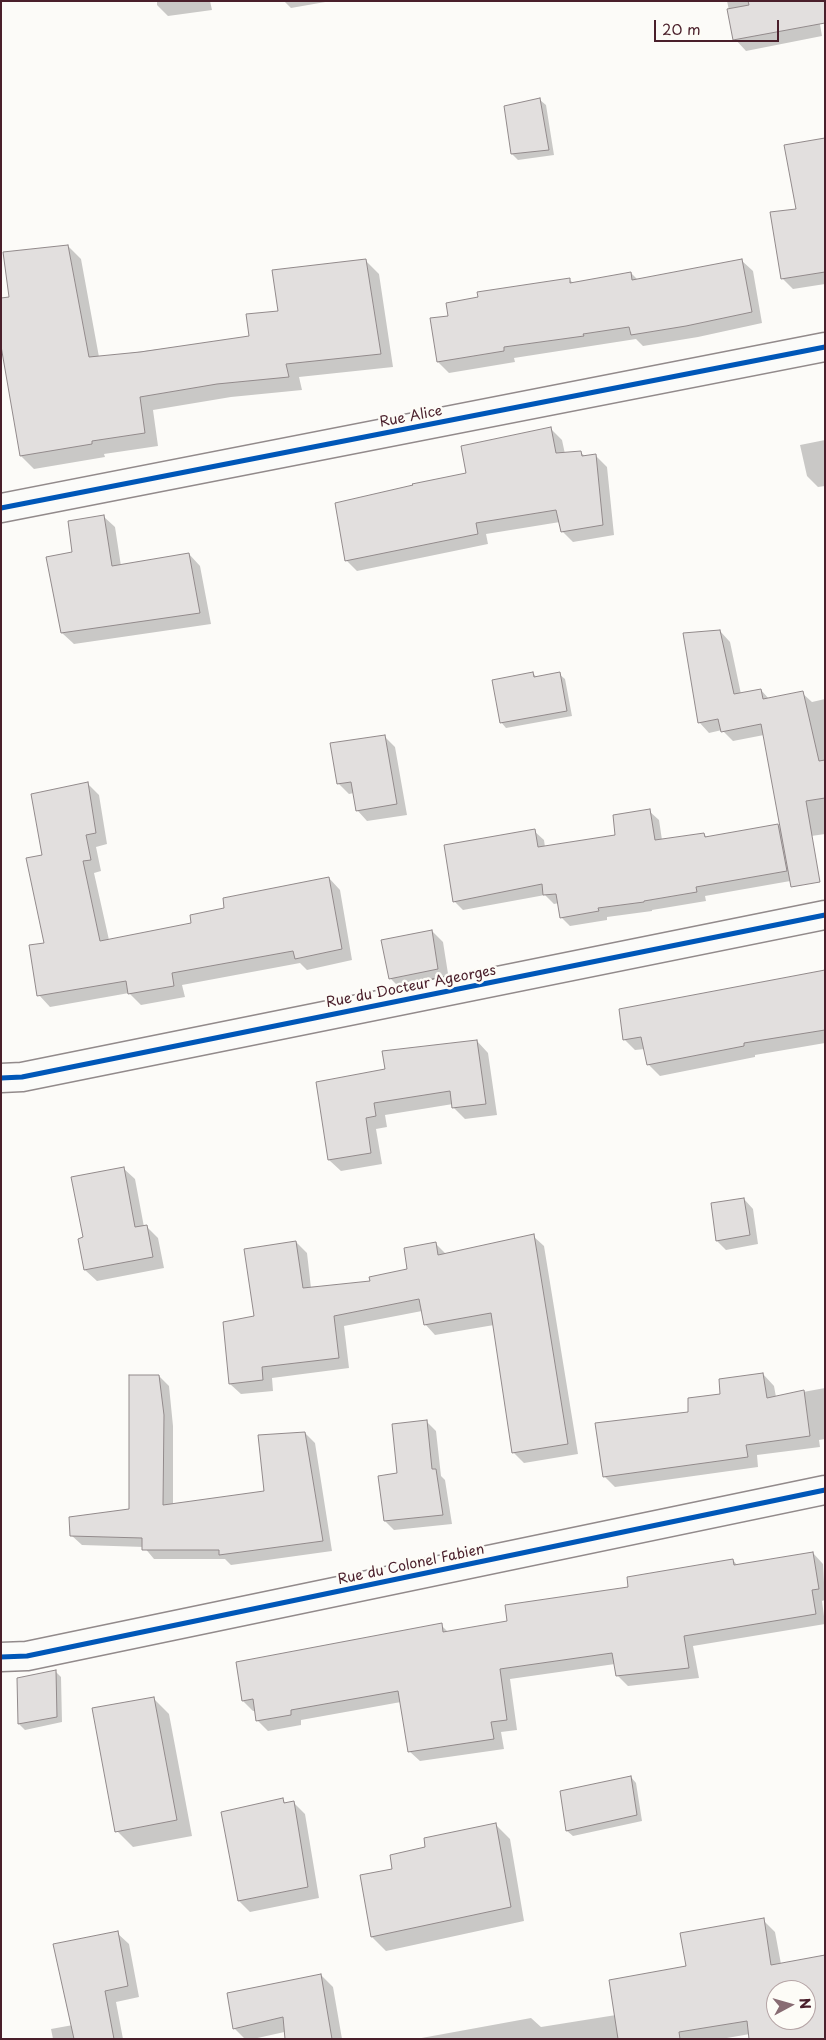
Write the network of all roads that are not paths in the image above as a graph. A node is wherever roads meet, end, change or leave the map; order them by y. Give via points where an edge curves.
1 (825, 347) edge
2 (1, 508) edge
3 (825, 915) edge
4 (1, 1078) edge
5 (825, 1490) edge
6 (1, 1657) edge

1 - 2 street, Rue Alice
3 - 4 street, Rue du Docteur Ageorges via 22,1077
5 - 6 street, Rue du Colonel Fabien via 27,1656

